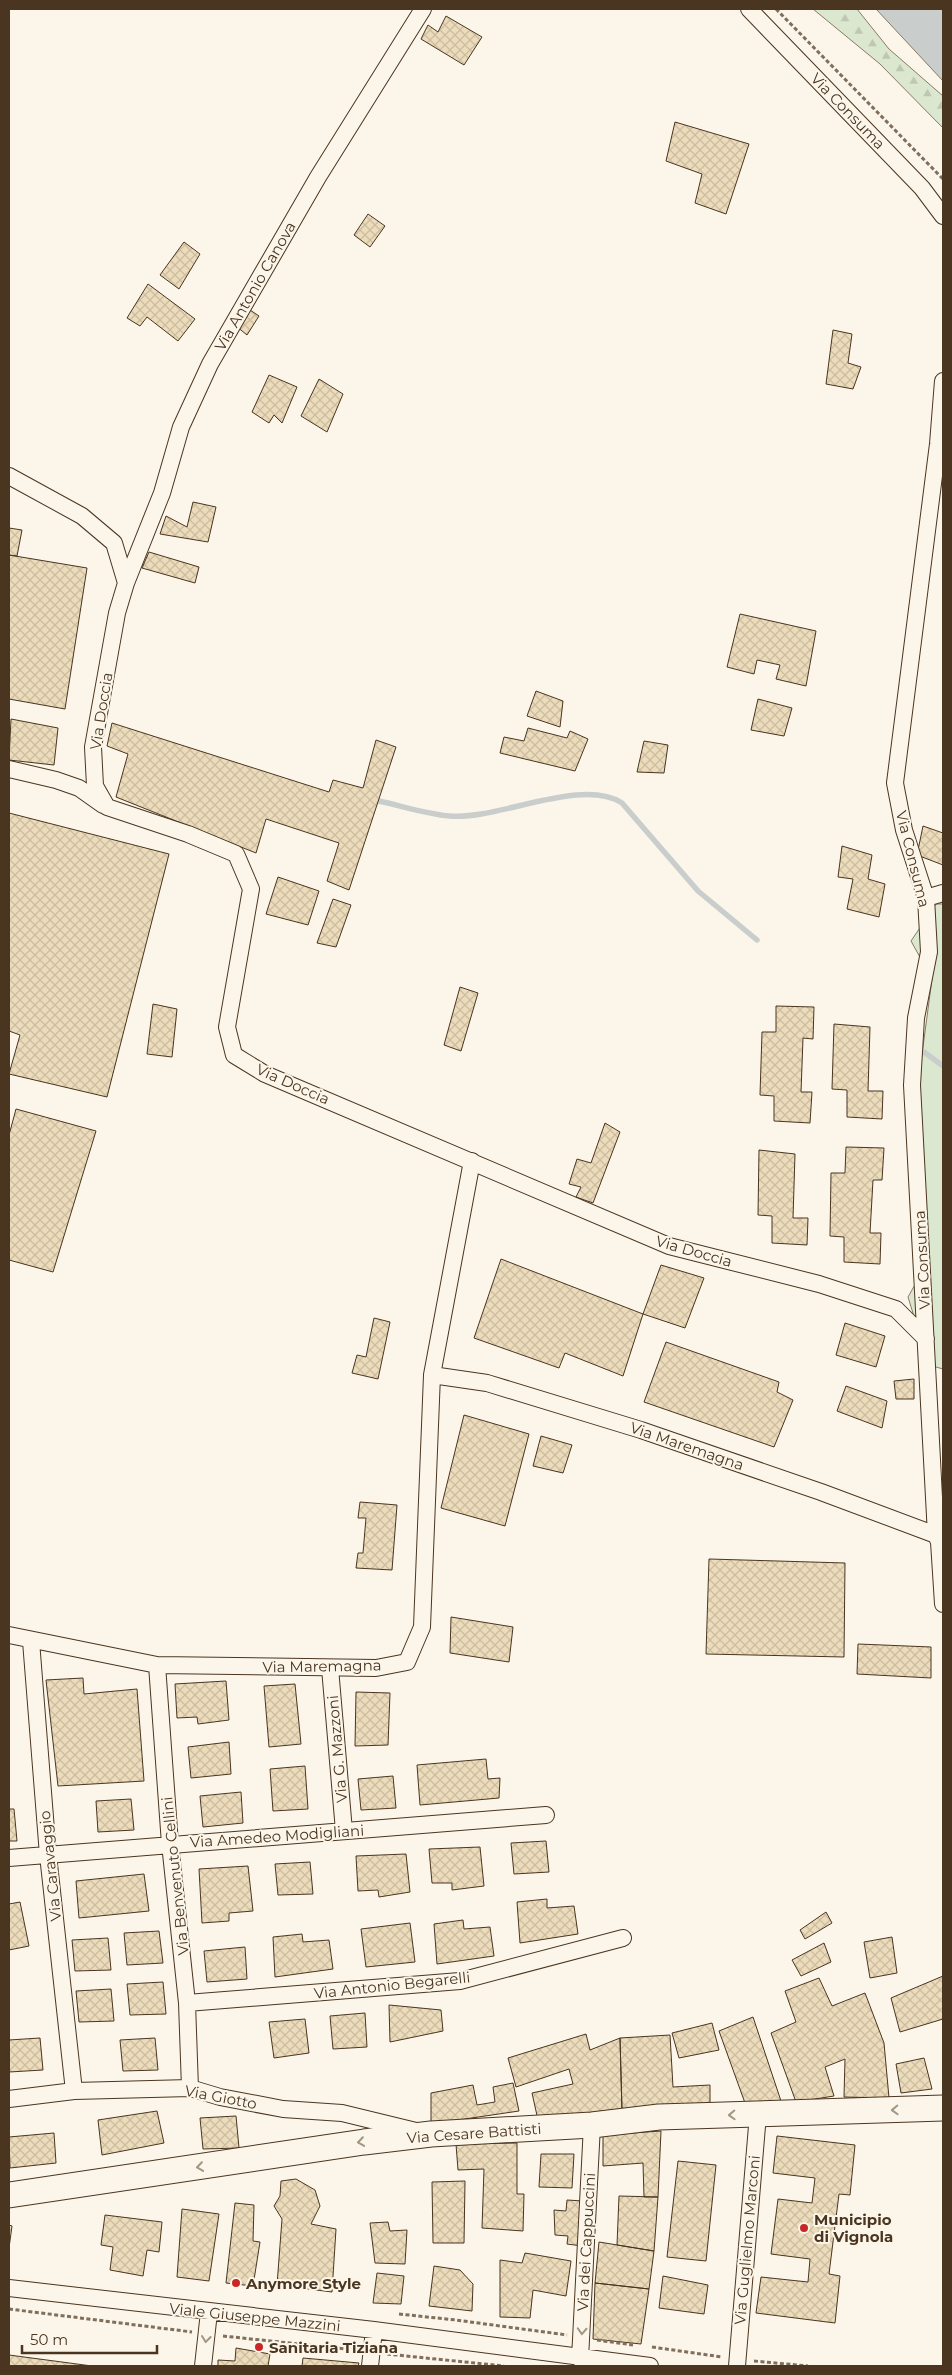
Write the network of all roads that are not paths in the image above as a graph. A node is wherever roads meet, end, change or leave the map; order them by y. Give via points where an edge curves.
1 (424, 9) edge
2 (749, 9) edge
3 (943, 216) edge
4 (943, 380) edge
5 (9, 476) edge
6 (126, 583) junction
7 (9, 769) edge
8 (106, 807) junction
9 (943, 893) edge
10 (926, 898) junction
11 (472, 1161) junction
12 (926, 1339) junction
13 (432, 1375) junction
14 (939, 1540) edge
15 (943, 1604) edge
16 (9, 1635) edge
17 (31, 1641) junction
18 (157, 1665) junction
19 (330, 1668) junction
20 (546, 1815) dead end
21 (344, 1831) junction
22 (170, 1844) junction
23 (48, 1855) junction
24 (9, 1858) edge
25 (623, 1938) dead end
26 (187, 2003) junction
27 (190, 2088) junction
28 (74, 2091) junction
29 (9, 2099) edge
30 (943, 2108) edge
31 (758, 2114) junction
32 (592, 2125) junction
33 (430, 2134) junction
34 (9, 2195) edge
35 (9, 2288) edge
36 (209, 2312) junction
37 (374, 2330) junction
38 (370, 2359) edge
39 (589, 2362) edge
40 (202, 2366) edge
41 (650, 2366) edge
42 (736, 2366) edge

1 - 6 street, Via Antonio Canova via 318,177 210,364 181,427 162,493
2 - 3 street, Via Consuma via 922,188
4 - 10 street, Via Consuma via 896,783 904,830
5 - 6 street via 82,516 114,542
6 - 8 street, Via Doccia via 116,613 93,747 95,786
7 - 8 street via 79,788
8 - 11 street, Via Doccia via 236,854 251,889 227,1026 234,1055 265,1074
9 - 10 street
10 - 12 street, Via Consuma via 929,952 916,1018 912,1085
11 - 12 street, Via Doccia via 669,1246 818,1284 896,1309
11 - 13 street, Via Maremagna
12 - 14 street, Via Consuma
13 - 14 street, Via Maremagna via 487,1383 641,1430 821,1492
13 - 19 street, Via Maremagna via 422,1627 407,1662 376,1668
14 - 15 street, Via Consuma
16 - 17 street, Via Maremagna
17 - 18 street, Via Maremagna
17 - 23 street, Via Caravaggio
18 - 19 street, Via Maremagna
18 - 22 street, Via Benvenuto Cellini
19 - 21 street, Via G. Mazzoni
20 - 21 street, Via Amedeo Modigliani
21 - 22 street, Via Amedeo Modigliani
22 - 23 street, Via Amedeo Modigliani
22 - 26 street, Via Benvenuto Cellini
23 - 24 street, Via Amedeo Modigliani
23 - 28 street, Via Caravaggio
25 - 26 street, Via Antonio Begarelli via 460,1981
26 - 27 street, Via Benvenuto Cellini
27 - 28 street, Via Giotto
27 - 33 street, Via Giotto via 283,2109 342,2113
28 - 29 street, Via Giotto
30 -> 31 main road, Via Cesare Battisti
31 -> 32 main road, Via Cesare Battisti via 659,2118
31 - 42 street, Via Guglielmo Marconi
32 - 33 main road, Via Cesare Battisti
32 -> 39 street, Via dei Cappuccini
33 -> 34 main road, Via Cesare Battisti
35 - 36 street, Viale Giuseppe Mazzini
36 - 37 street, Viale Giuseppe Mazzini
36 -> 40 street
37 - 38 street
37 - 39 street, Viale Giuseppe Mazzini
39 - 41 street, Viale Giuseppe Mazzini

